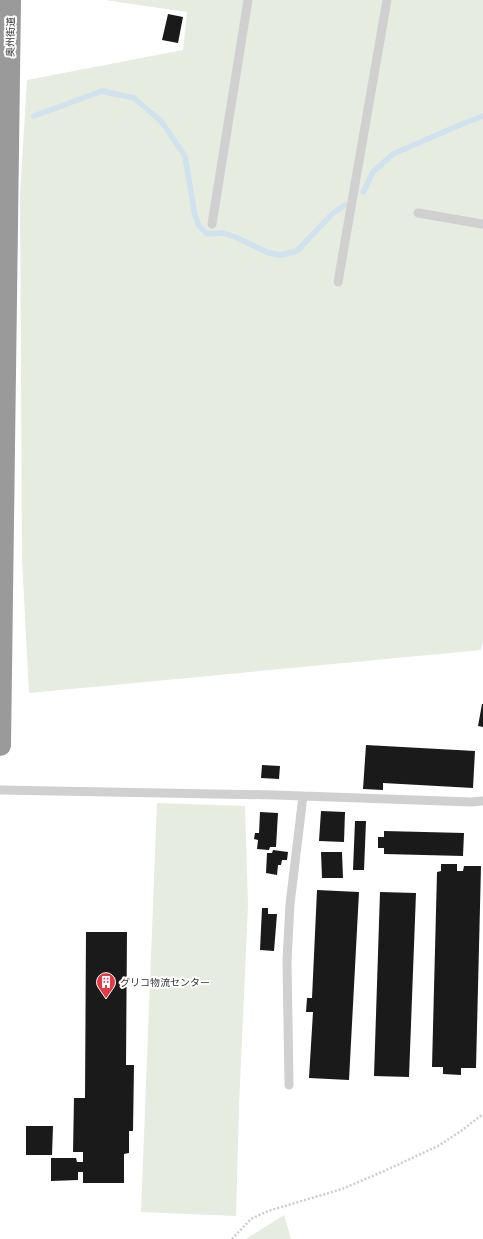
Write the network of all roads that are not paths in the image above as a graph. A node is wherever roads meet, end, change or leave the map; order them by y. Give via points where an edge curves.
1 (10, 0) edge
2 (248, 0) edge
3 (387, 0) edge
4 (418, 213) dead end
5 (483, 222) edge
6 (212, 224) dead end
7 (338, 282) dead end
8 (0, 745) edge
9 (0, 790) edge
10 (303, 796) junction
11 (483, 801) edge
12 (289, 1085) dead end

1 - 8 highway, 奥州街道
2 - 6 lane
3 - 7 lane
4 - 5 lane
9 - 10 lane
10 - 11 lane
10 - 12 lane via 286,961

